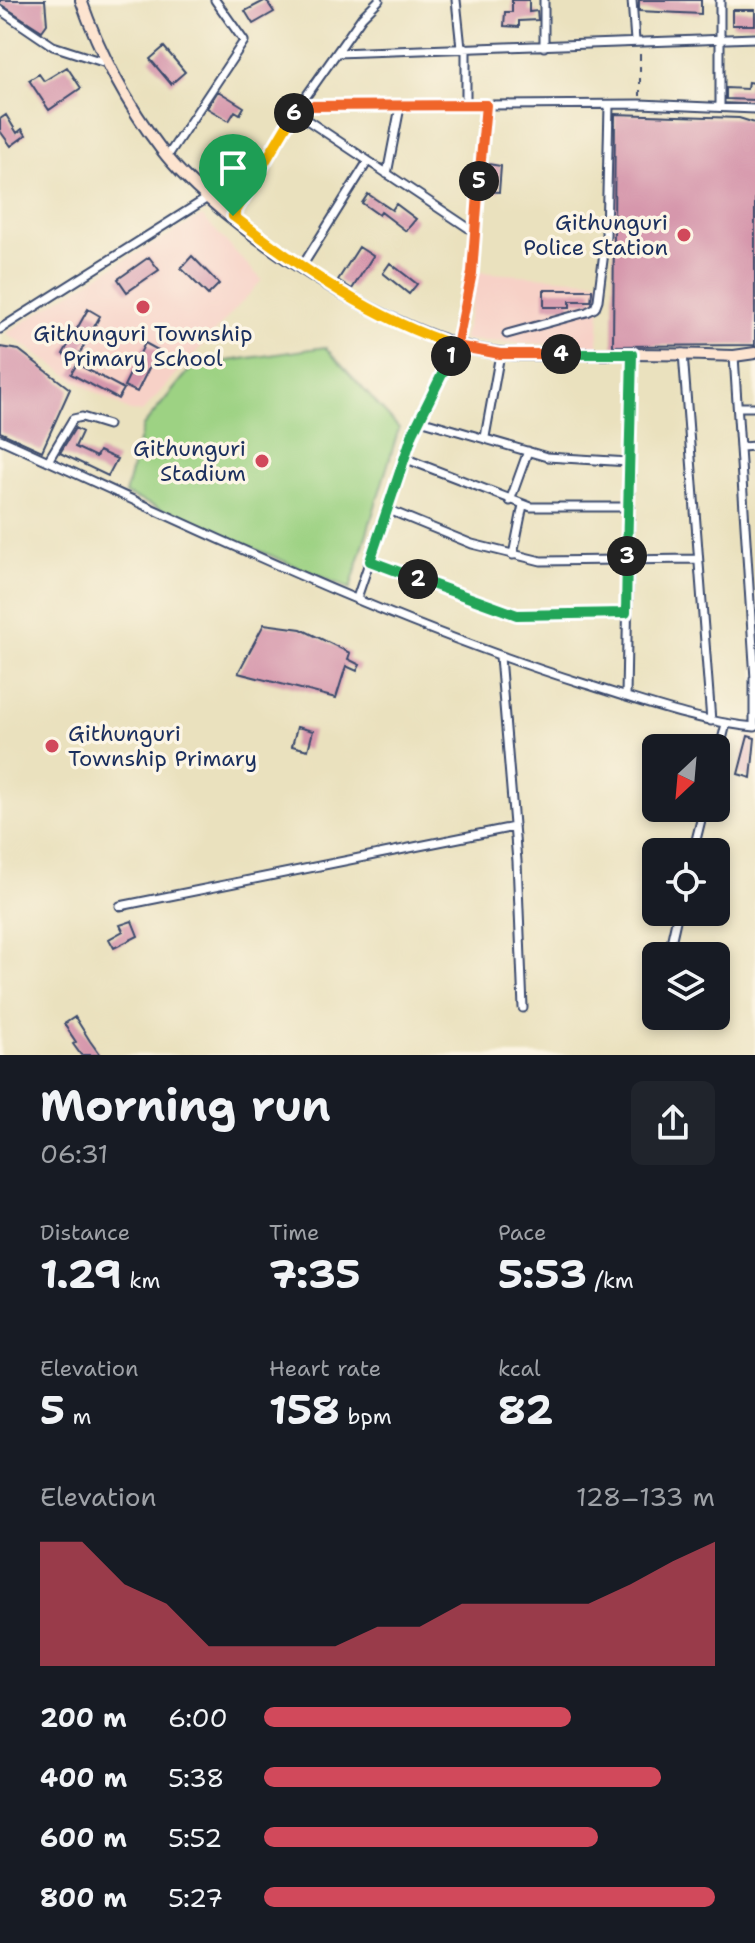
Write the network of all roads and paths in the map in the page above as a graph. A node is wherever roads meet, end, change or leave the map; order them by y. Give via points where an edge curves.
1 (81, 0) edge
2 (215, 0) edge
3 (379, 0) edge
4 (456, 0) edge
5 (544, 0) edge
6 (632, 0) edge
7 (720, 0) edge
8 (0, 10) edge
9 (755, 38) edge
10 (720, 40) junction
11 (638, 41) junction
12 (544, 47) junction
13 (463, 48) junction
14 (337, 53) junction
15 (109, 64) junction
16 (640, 104) junction
17 (466, 105) junction
18 (486, 105) junction
19 (609, 105) junction
20 (400, 107) junction
21 (720, 107) junction
22 (297, 109) junction
23 (755, 109) edge
24 (167, 157) junction
25 (368, 161) junction
26 (387, 174) junction
27 (209, 197) junction
28 (233, 216) junction
29 (473, 231) junction
30 (301, 268) junction
31 (0, 329) edge
32 (507, 334) dead end
33 (457, 346) junction
34 (683, 353) junction
35 (755, 353) edge
36 (500, 354) junction
37 (632, 354) junction
38 (734, 356) junction
39 (739, 407) junction
40 (755, 407) edge
41 (420, 420) junction
42 (108, 425) dead end
43 (485, 437) junction
44 (0, 439) edge
45 (755, 446) edge
46 (742, 447) junction
47 (528, 451) junction
48 (404, 458) junction
49 (48, 461) junction
50 (629, 462) junction
51 (742, 489) junction
52 (755, 489) edge
53 (510, 501) junction
54 (523, 505) junction
55 (628, 507) junction
56 (389, 510) junction
57 (513, 555) junction
58 (696, 559) junction
59 (370, 561) junction
60 (627, 562) junction
61 (357, 598) junction
62 (626, 613) junction
63 (500, 657) junction
64 (754, 679) edge
65 (626, 697) junction
66 (711, 721) junction
67 (726, 724) junction
68 (754, 727) edge
69 (723, 734) edge
70 (514, 827) junction
71 (120, 906) dead end
72 (523, 1008) dead end

1 - 15 main road
2 - 24 street via 244,41
3 - 14 street
4 - 13 street
5 - 12 street
6 - 11 street
7 - 10 street
8 - 15 street via 53,46
9 - 10 street
10 - 11 street
10 - 21 street
11 - 12 street
11 - 16 path
12 - 13 street
13 - 14 street
13 - 17 street
14 - 22 street
15 - 24 main road
16 - 19 street
16 - 21 street
17 - 18 street
17 - 20 street
18 - 19 street
18 - 29 street
19 - 32 street via 606,236 595,308
20 - 22 street
20 - 26 street
21 - 23 street
22 - 25 street
22 - 28 street
24 - 27 main road
25 - 26 street
25 - 30 street
26 - 29 street
27 - 28 main road
27 - 31 street
28 - 30 main road
29 - 33 street via 472,273
30 - 33 main road via 421,334
33 - 36 main road
33 - 41 street
34 - 37 main road
34 - 38 main road
34 - 58 street
35 - 38 main road
36 - 37 main road
36 - 43 street
37 - 50 street
38 - 39 street
39 - 40 street
39 - 46 street
41 - 43 street
41 - 48 street
42 - 49 street via 73,419
43 - 47 street
44 - 49 street
45 - 46 street
46 - 51 street
47 - 50 street
47 - 53 street
48 - 53 street
48 - 56 street
49 - 61 street
50 - 55 street
51 - 52 street
51 - 64 street
53 - 54 street
54 - 55 street via 546,510
54 - 57 street
55 - 60 street
56 - 57 street
56 - 59 street
57 - 60 street via 541,561
58 - 60 street
58 - 66 street
59 - 61 street
59 - 62 street via 517,615
60 - 62 street
61 - 63 street
62 - 65 street
63 - 65 street
63 - 70 street
64 - 68 street
65 - 66 street
66 - 67 street
67 - 68 street
67 - 69 street
70 - 71 street
70 - 72 street

